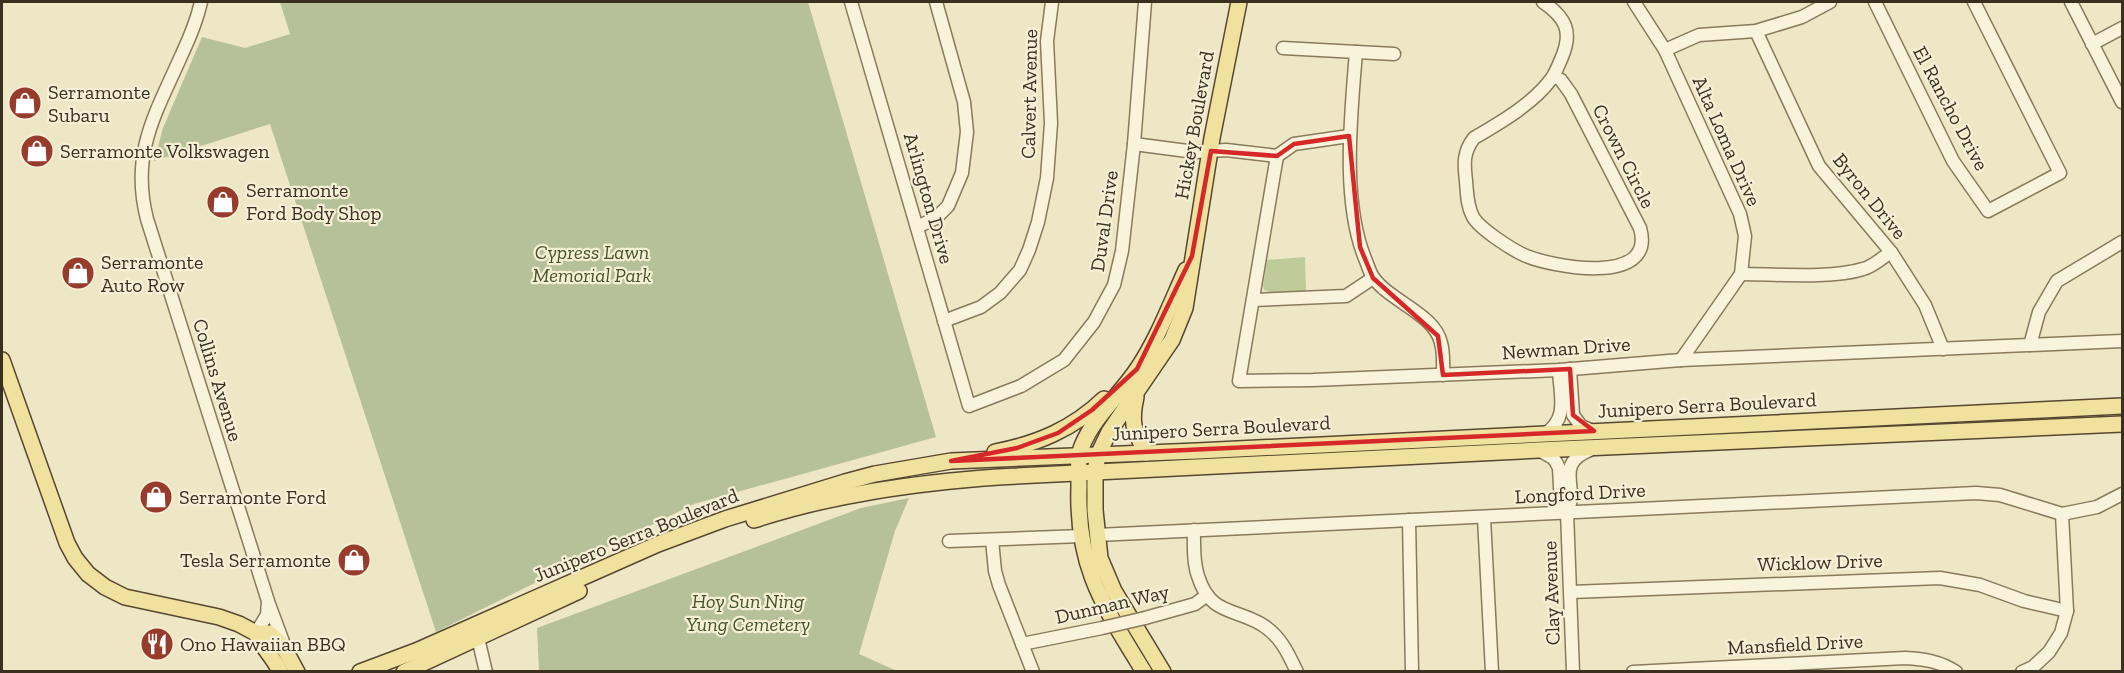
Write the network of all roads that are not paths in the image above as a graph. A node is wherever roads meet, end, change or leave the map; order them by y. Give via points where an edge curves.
1 (201, 2) edge
2 (851, 2) edge
3 (936, 2) edge
4 (1052, 2) edge
5 (1145, 2) edge
6 (1239, 2) edge
7 (1543, 2) edge
8 (1634, 2) edge
9 (1830, 2) edge
10 (1875, 2) edge
11 (1974, 2) edge
12 (2071, 2) edge
13 (2122, 28) edge
14 (1756, 31) junction
15 (2092, 44) junction
16 (1283, 48) dead end
17 (1665, 51) junction
18 (1356, 52) junction
19 (1394, 54) dead end
20 (1553, 76) junction
21 (2122, 102) edge
22 (1349, 136) junction
23 (1134, 144) junction
24 (1211, 151) junction
25 (1277, 156) junction
26 (917, 227) junction
27 (2122, 242) edge
28 (1891, 252) junction
29 (1192, 256) junction
30 (1741, 274) junction
31 (1373, 278) junction
32 (1253, 300) junction
33 (944, 321) junction
34 (2122, 341) edge
35 (2030, 345) junction
36 (1943, 349) junction
37 (2, 360) edge
38 (1681, 360) junction
39 (1137, 369) junction
40 (1564, 369) junction
41 (1443, 375) junction
42 (1136, 394) junction
43 (969, 406) joint
44 (2122, 406) edge
45 (2122, 424) edge
46 (1594, 431) junction
47 (1545, 434) junction
48 (1594, 448) junction
49 (1539, 450) junction
50 (1146, 453) junction
51 (1098, 454) junction
52 (1079, 455) junction
53 (951, 461) junction
54 (1126, 470) junction
55 (1079, 472) junction
56 (1095, 472) junction
57 (1055, 474) junction
58 (2122, 494) edge
59 (1087, 502) junction
60 (1567, 512) junction
61 (2062, 514) junction
62 (1484, 518) junction
63 (1408, 520) junction
64 (1194, 530) junction
65 (1097, 535) junction
66 (1082, 536) junction
67 (992, 540) junction
68 (949, 541) dead end
69 (1571, 592) junction
70 (1208, 595) junction
71 (268, 601) junction
72 (2067, 610) junction
73 (256, 633) junction
74 (478, 638) junction
75 (1022, 644) junction
76 (288, 653) junction
77 (280, 672) edge
78 (297, 672) edge
79 (360, 672) edge
80 (404, 672) edge
81 (486, 672) edge
82 (1033, 672) edge
83 (1144, 672) edge
84 (1162, 672) edge
85 (1297, 672) edge
86 (1412, 672) edge
87 (1492, 672) edge
88 (1574, 672) edge
89 (1633, 672) edge
90 (1956, 672) edge
91 (2022, 672) edge

1 - 71 street, Collins Avenue via 146,139 140,189
2 - 26 street, Arlington Drive
3 - 26 street via 964,102 967,132 962,173 948,206 936,218
4 - 33 street, Calvert Avenue via 1047,41 1051,123 1047,177 1029,250 1020,270 1000,293 981,307
5 - 23 street, Duval Drive
6 - 24 main road, Hickey Boulevard
7 - 20 street, Crown Circle via 1564,21 1568,43
8 - 17 street, Alta Loma Drive
9 - 14 street via 1802,17
10 - 11 street, El Rancho Drive via 1953,161 1988,211 2060,173
12 - 15 street
13 - 15 street
14 - 17 street via 1699,35
14 - 28 street, Byron Drive via 1819,166
15 - 21 street
16 - 18 street
17 - 30 street, Alta Loma Drive via 1740,214 1745,236
18 - 19 street
18 - 22 street
20 - 20 street, Crown Circle via 1571,94 1640,228 1640,246 1633,259 1624,264 1573,268 1523,255 1481,226 1467,202 1464,158 1468,146 1538,95
22 - 25 street via 1294,144
22 - 31 street via 1353,211 1360,247
23 - 24 street
23 - 43 street, Duval Drive via 1122,251 1114,285 1094,322 1064,360 1021,387
24 - 25 street
24 - 29 main road, Hickey Boulevard
25 - 32 street, Newman Drive
26 - 33 street, Arlington Drive
27 - 35 street via 2057,281 2039,312
28 - 30 street via 1865,269 1846,272
28 - 36 street, Byron Drive via 1925,305
29 - 39 main road, Hickey Boulevard via 1158,333
29 - 42 main road, Hickey Boulevard via 1188,294 1179,325
30 - 38 street, Alta Loma Drive
31 - 32 street via 1346,296
31 - 41 street via 1426,320 1438,336
32 - 41 street, Newman Drive via 1239,381
33 - 43 street, Arlington Drive
34 - 35 street, Newman Drive
35 - 36 street, Newman Drive
36 - 38 street, Newman Drive
37 - 73 main road via 67,543 85,571 126,597 226,619
38 - 40 street, Newman Drive
39 - 52 main road, Hickey Boulevard via 1096,422
39 - 53 main road via 1092,410 1058,433 1017,448
40 - 41 street, Newman Drive
40 - 46 street via 1572,415 1581,426
40 - 47 street via 1561,416
42 - 50 main road via 1131,419
42 - 51 main road, Hickey Boulevard via 1108,432
44 - 46 main road, Junipero Serra Boulevard
45 - 48 main road, Junipero Serra Boulevard
46 - 47 main road, Junipero Serra Boulevard
47 - 50 main road, Junipero Serra Boulevard
48 - 49 main road, Junipero Serra Boulevard
48 - 60 street, Clay Avenue via 1572,462 1571,504
49 - 54 main road, Junipero Serra Boulevard
49 - 60 street, Clay Avenue via 1557,462 1561,504
50 - 51 main road, Junipero Serra Boulevard
51 - 52 main road, Junipero Serra Boulevard
51 - 56 main road, Hickey Boulevard
52 - 53 main road, Junipero Serra Boulevard
52 - 55 main road, Hickey Boulevard
53 - 79 main road, Junipero Serra Boulevard via 874,474 725,519
54 - 56 main road, Junipero Serra Boulevard
54 - 59 main road
55 - 56 main road, Junipero Serra Boulevard
55 - 57 main road, Junipero Serra Boulevard
55 - 59 main road, Hickey Boulevard
56 - 59 main road, Hickey Boulevard
57 - 59 main road
57 - 74 main road, Junipero Serra Boulevard via 885,489 759,518 661,554
58 - 61 street via 2097,507
59 - 65 main road, Hickey Boulevard
59 - 66 main road, Hickey Boulevard
60 - 61 street, Longford Drive via 1976,493 2000,495
60 - 62 street, Longford Drive
60 - 69 street, Clay Avenue
61 - 72 street
62 - 63 street, Longford Drive
62 - 87 street
63 - 64 street, Longford Drive
63 - 86 street
64 - 65 street, Longford Drive
64 - 70 street via 1198,576
65 - 84 main road, Hickey Boulevard via 1100,558 1114,591
66 - 67 street
66 - 83 main road, Hickey Boulevard via 1094,586
67 - 68 street
67 - 75 street via 995,572
69 - 72 street, Wicklow Drive via 1940,578
69 - 88 street, Clay Avenue
70 - 75 street, Dunman Way, bridge via 1195,604 1145,618
70 - 85 street via 1224,610 1260,623 1274,633
71 - 73 street via 267,615
71 - 76 street, Collins Avenue
72 - 91 street via 2061,633 2049,652
73 - 76 main road via 272,635
73 - 77 main road
74 - 80 main road, Junipero Serra Boulevard
74 - 81 street
75 - 82 street
76 - 78 main road
89 - 90 street, Mansfield Drive via 1905,658 1927,659

